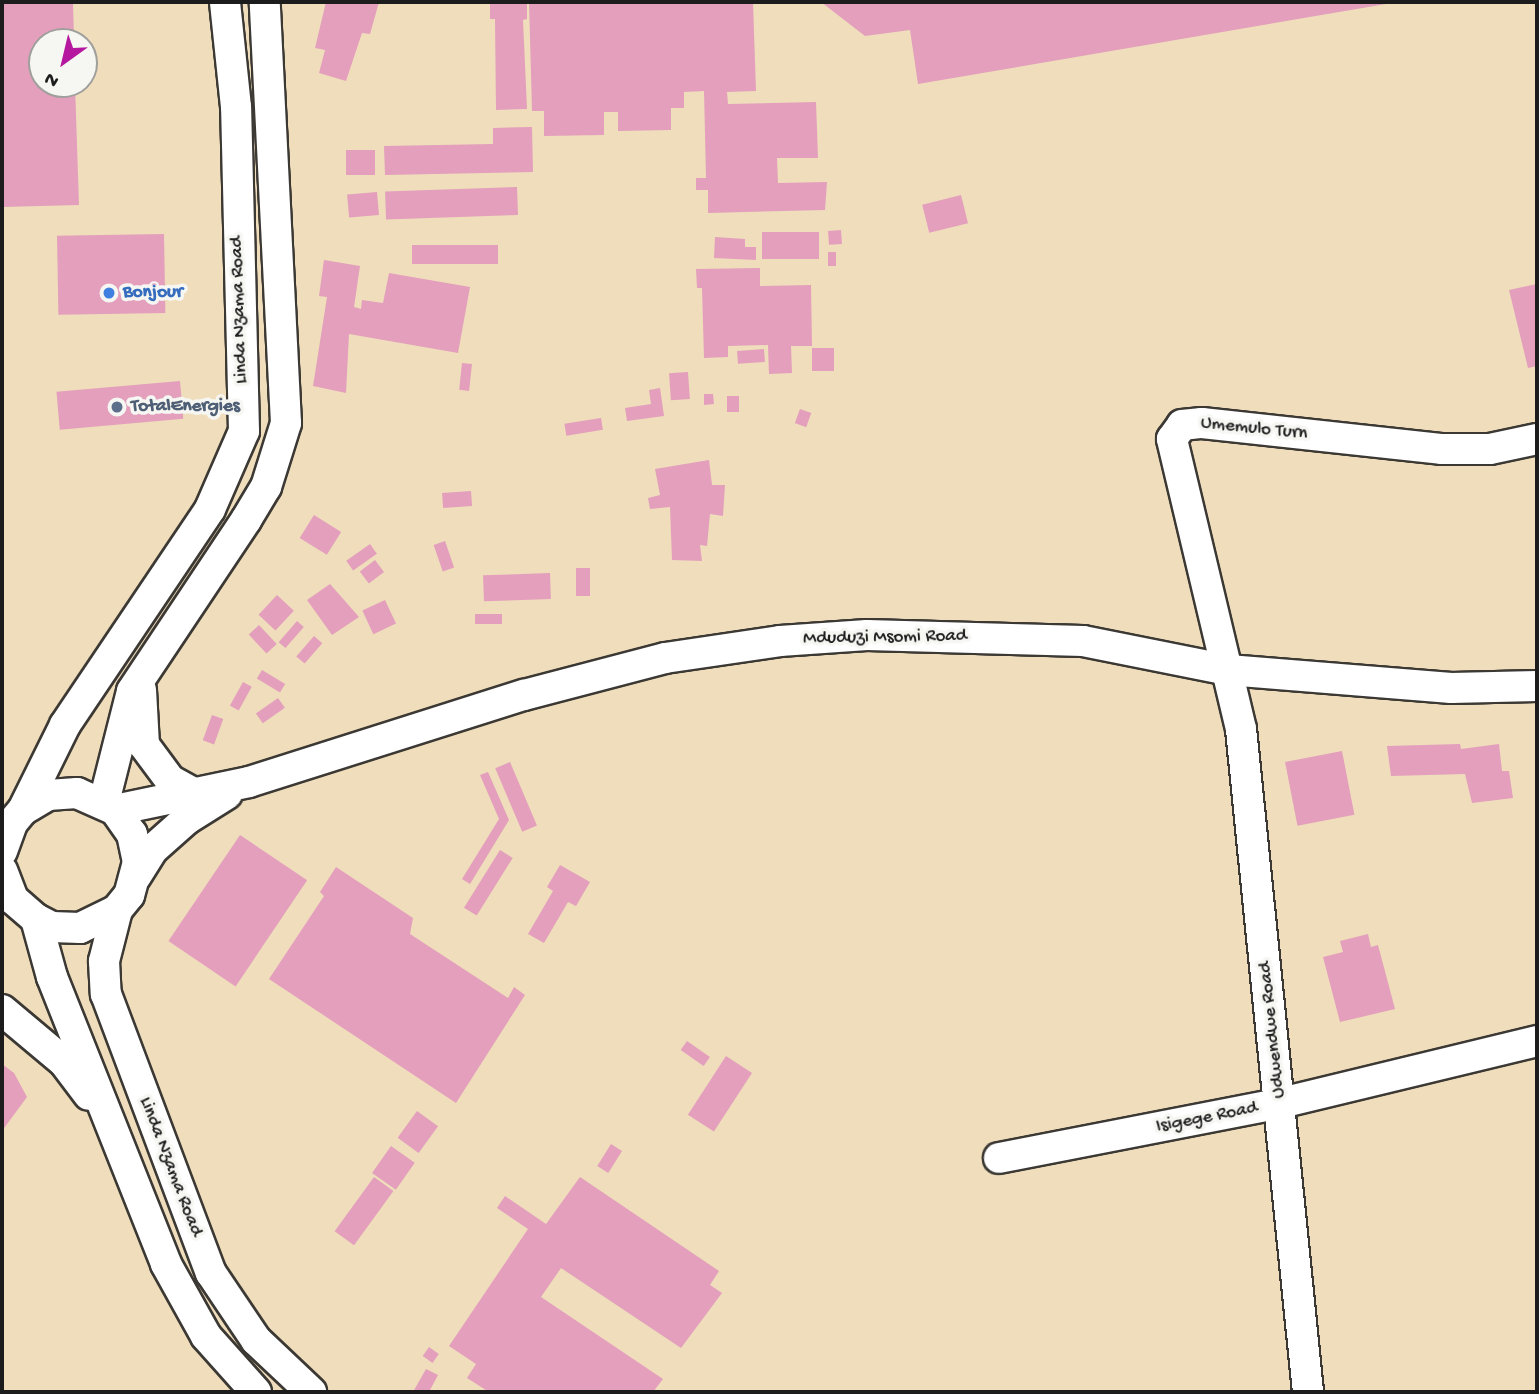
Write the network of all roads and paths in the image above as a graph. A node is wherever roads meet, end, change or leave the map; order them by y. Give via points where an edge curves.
1 (225, 2) edge
2 (265, 2) edge
3 (281, 271) junction
4 (239, 275) junction
5 (1537, 439) edge
6 (182, 550) junction
7 (211, 572) junction
8 (143, 669) junction
9 (1228, 670) junction
10 (1537, 686) edge
11 (248, 782) junction
12 (193, 793) junction
13 (110, 806) junction
14 (23, 810) junction
15 (3, 844) edge
16 (2, 871) edge
17 (136, 876) junction
18 (117, 910) junction
19 (22, 912) edge
20 (2, 1010) edge
21 (1537, 1041) edge
22 (1281, 1104) junction
23 (114, 1133) junction
24 (999, 1158) dead end
25 (256, 1392) edge
26 (311, 1392) edge
27 (1308, 1392) edge

1 - 4 street, Linda Nzama Road via 236,107
2 - 3 street
3 - 4 street
3 - 7 street via 287,383 280,450 253,509
4 - 6 street, Linda Nzama Road via 244,431 225,480
5 - 9 street, Umemulo Turn via 1490,449 1441,449 1239,425 1182,425 1172,439
6 - 7 street
6 - 14 street, Linda Nzama Road via 65,725
7 - 8 street
8 - 12 street via 140,727 144,745 170,780
8 - 13 street via 123,715
9 - 10 street, Mduduzi Msomi Road via 1451,688
9 - 11 street, Mduduzi Msomi Road via 1083,641 908,635 780,641 665,659 524,695
9 - 22 street, Udwendwe Road via 1241,729
11 - 12 street, Mduduzi Msomi Road
11 - 17 street, Mduduzi Msomi Road via 187,819 152,850
12 - 13 street, Mduduzi Msomi Road
13 - 14 street via 62,793
13 - 17 street via 132,834
14 - 15 street, Linda Nzama Road
16 - 19 street
17 - 18 street, Linda Nzama Road
18 - 19 street via 80,928 52,927
18 - 26 street, Linda Nzama Road via 104,961 106,994 211,1273 256,1340
19 - 23 street, Linda Nzama Road via 42,949
20 - 23 street via 64,1062
21 - 22 street, Isigege Road
22 - 24 street, Isigege Road
22 - 27 street, Udwendwe Road
23 - 25 street, Linda Nzama Road via 188,1308 235,1373

